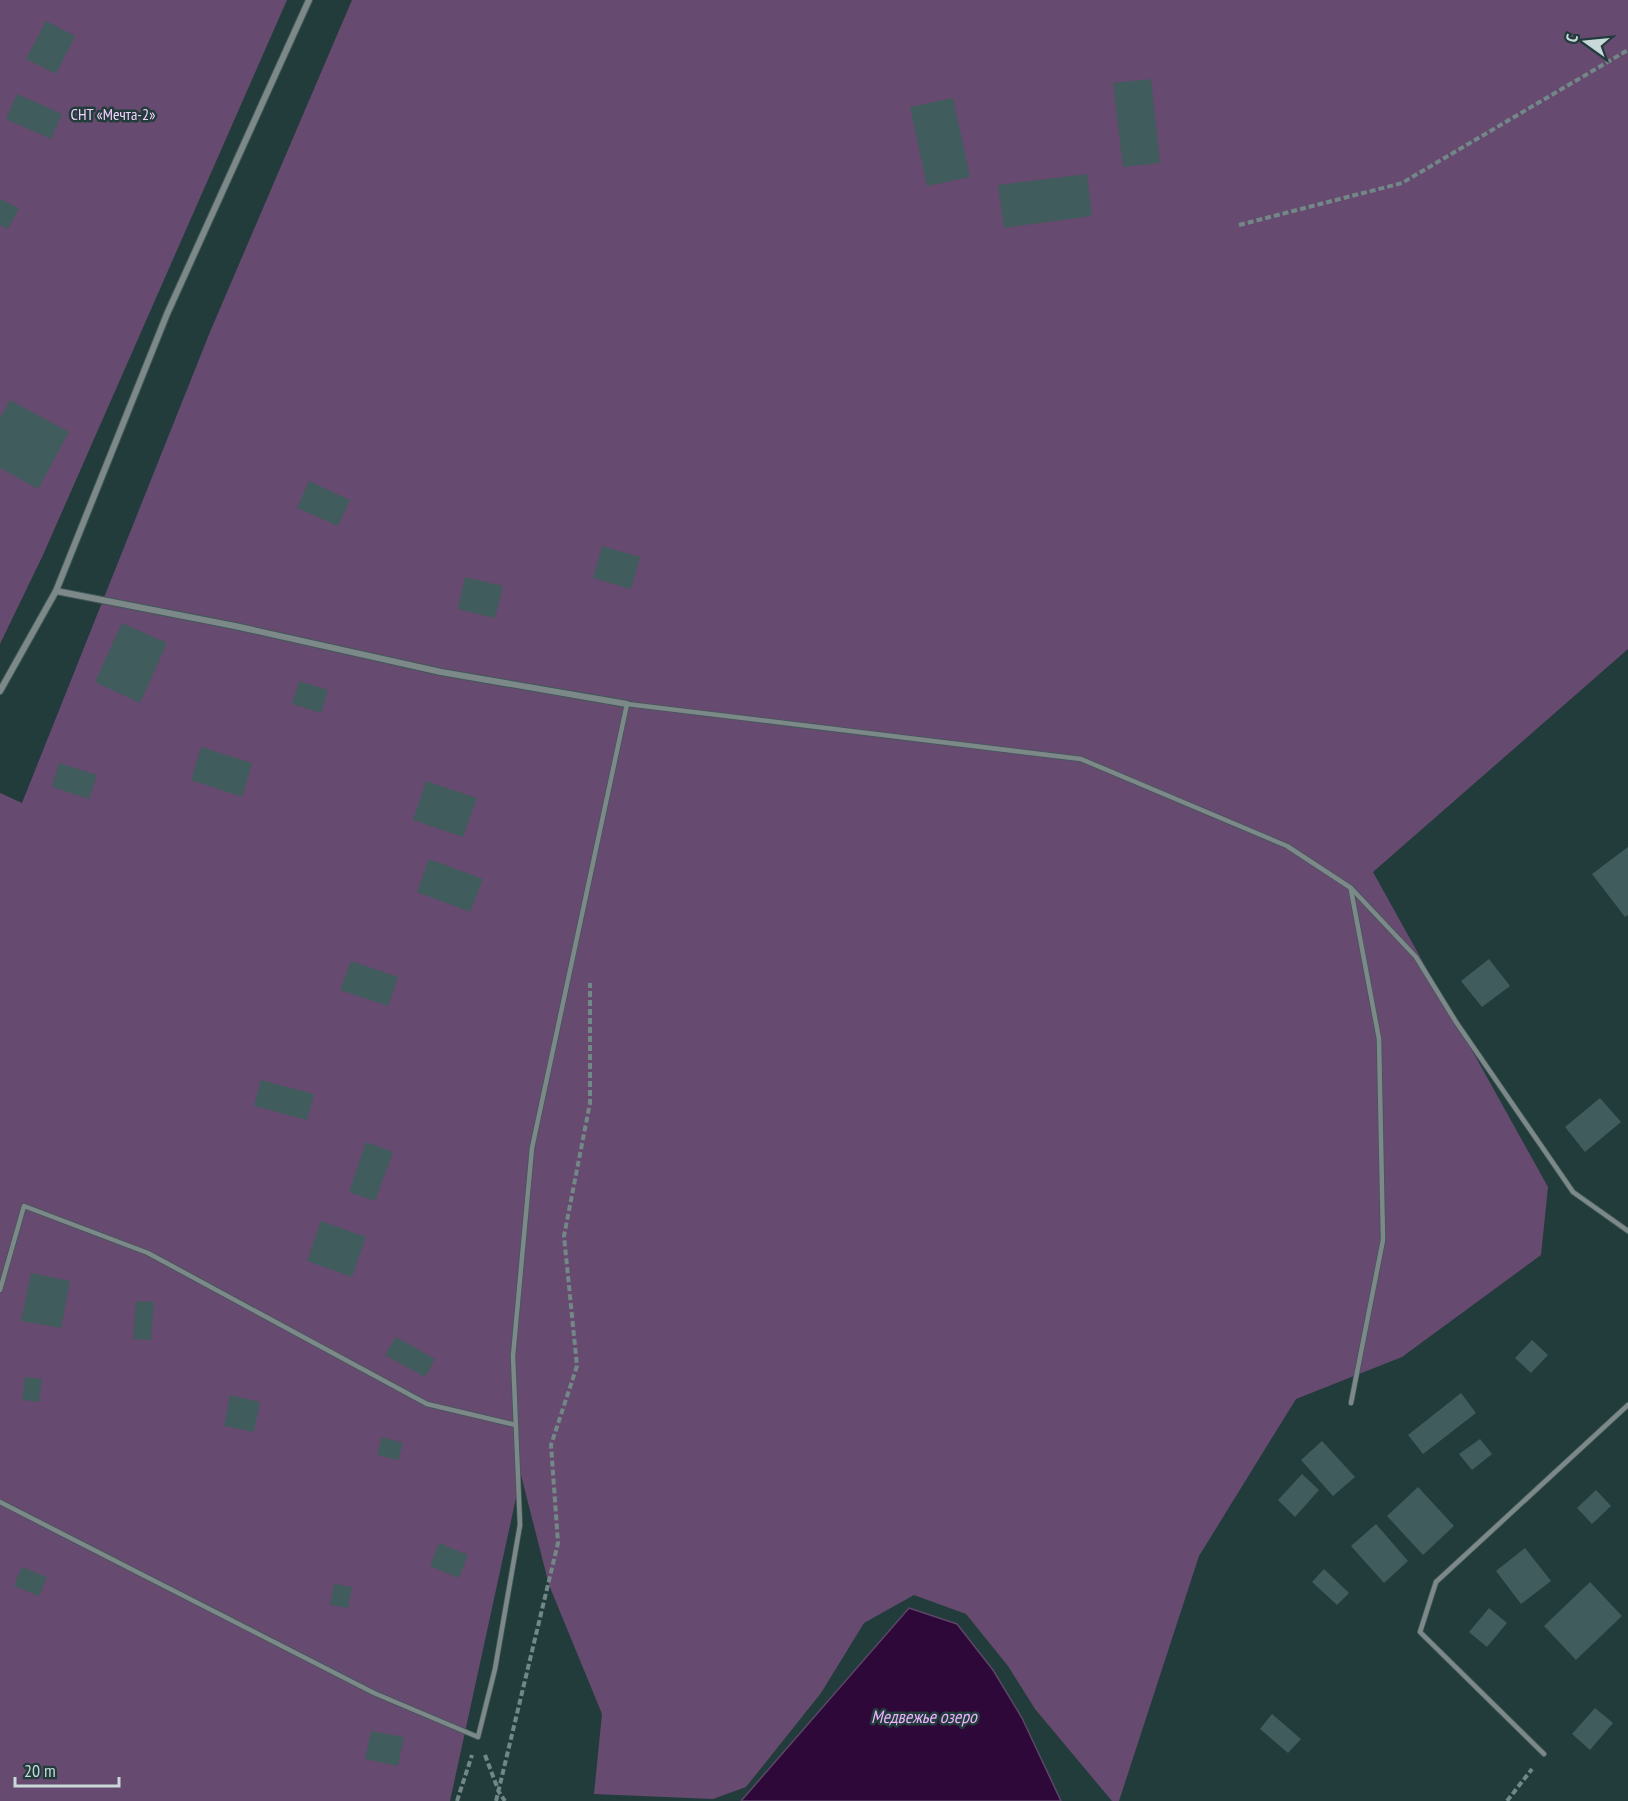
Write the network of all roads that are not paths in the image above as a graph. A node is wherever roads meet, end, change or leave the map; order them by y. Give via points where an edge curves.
1 (309, 0) edge
2 (56, 591) junction
3 (0, 691) edge
4 (627, 704) junction
5 (1351, 888) junction
6 (1628, 1232) edge
7 (0, 1290) edge
8 (1352, 1403) dead end
9 (1628, 1405) edge
10 (516, 1425) junction
11 (0, 1503) edge
12 (1544, 1754) road end

1 - 2 street via 167,314
2 - 3 street
2 - 4 street via 441,672
4 - 5 lane via 1082,759 1287,846
4 - 10 lane via 532,1149 513,1356
5 - 6 lane via 1416,957 1573,1192
5 - 8 lane via 1379,1039 1383,1240
7 - 10 lane via 24,1206 148,1253 427,1404
9 - 12 lane via 1436,1582 1420,1632
10 - 11 lane via 520,1525 495,1669 478,1737 374,1694

